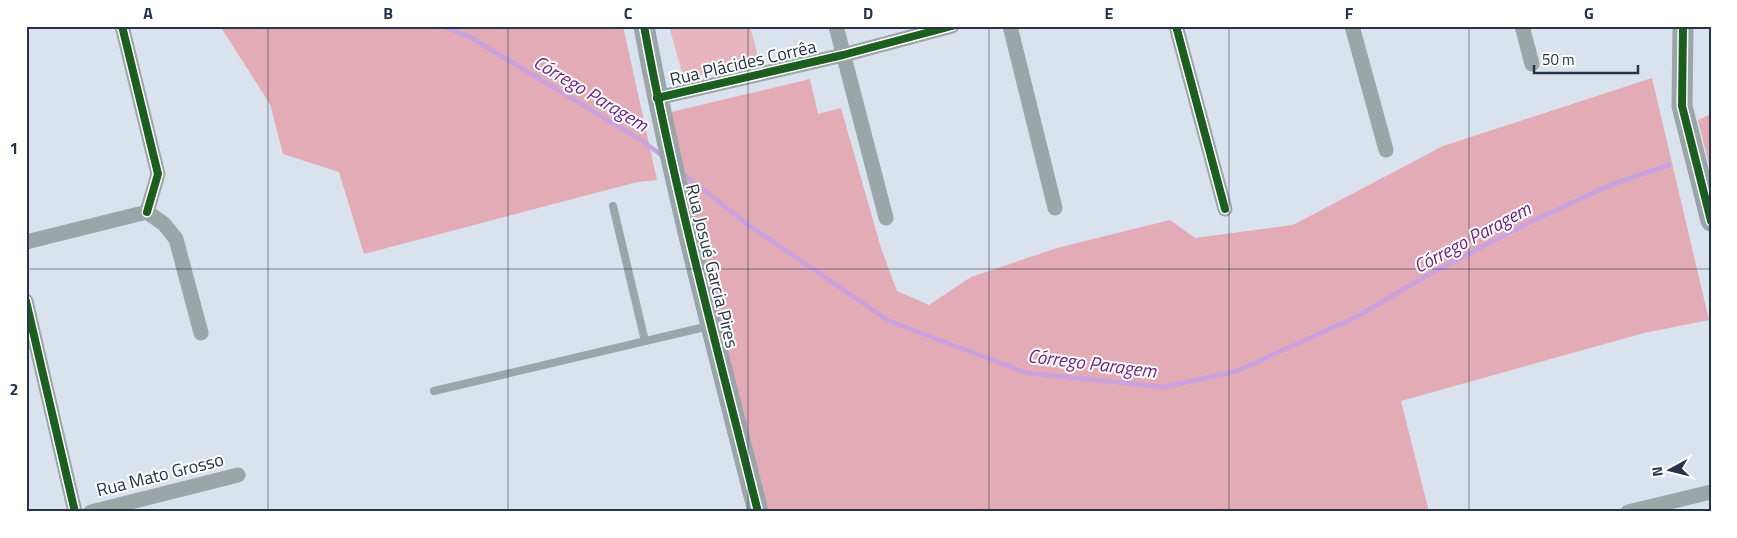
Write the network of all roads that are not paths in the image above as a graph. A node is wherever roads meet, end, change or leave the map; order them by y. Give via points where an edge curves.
1 (122, 26) edge
2 (644, 26) edge
3 (836, 26) edge
4 (952, 26) edge
5 (1010, 26) edge
6 (1176, 26) edge
7 (1352, 26) edge
8 (1522, 26) edge
9 (1683, 26) edge
10 (843, 55) junction
11 (1532, 64) dead end
12 (657, 98) junction
13 (1386, 150) dead end
14 (613, 206) dead end
15 (1055, 208) dead end
16 (1225, 209) dead end
17 (147, 212) junction
18 (886, 218) dead end
19 (1711, 221) edge
20 (26, 242) edge
21 (26, 301) edge
22 (711, 326) junction
23 (201, 333) dead end
24 (645, 341) junction
25 (434, 391) dead end
26 (238, 475) dead end
27 (1711, 492) edge
28 (75, 512) edge
29 (91, 512) edge
30 (758, 512) edge
31 (1628, 512) edge

1 - 17 street via 158,174
2 - 12 street, Rua Josué Garcia Pires
3 - 10 street
4 - 10 street, Rua Plácides Corrêa
5 - 15 street
6 - 16 street
7 - 13 street
8 - 11 street
9 - 19 street via 1682,106
10 - 12 street, Rua Plácides Corrêa
10 - 18 street
12 - 22 street, Rua Josué Garcia Pires
14 - 24 lane
17 - 20 street
17 - 23 street via 164,224 176,239
21 - 28 street
22 - 24 lane
22 - 30 street, Rua Josué Garcia Pires
24 - 25 lane
26 - 29 street, Rua Mato Grosso
27 - 31 street

